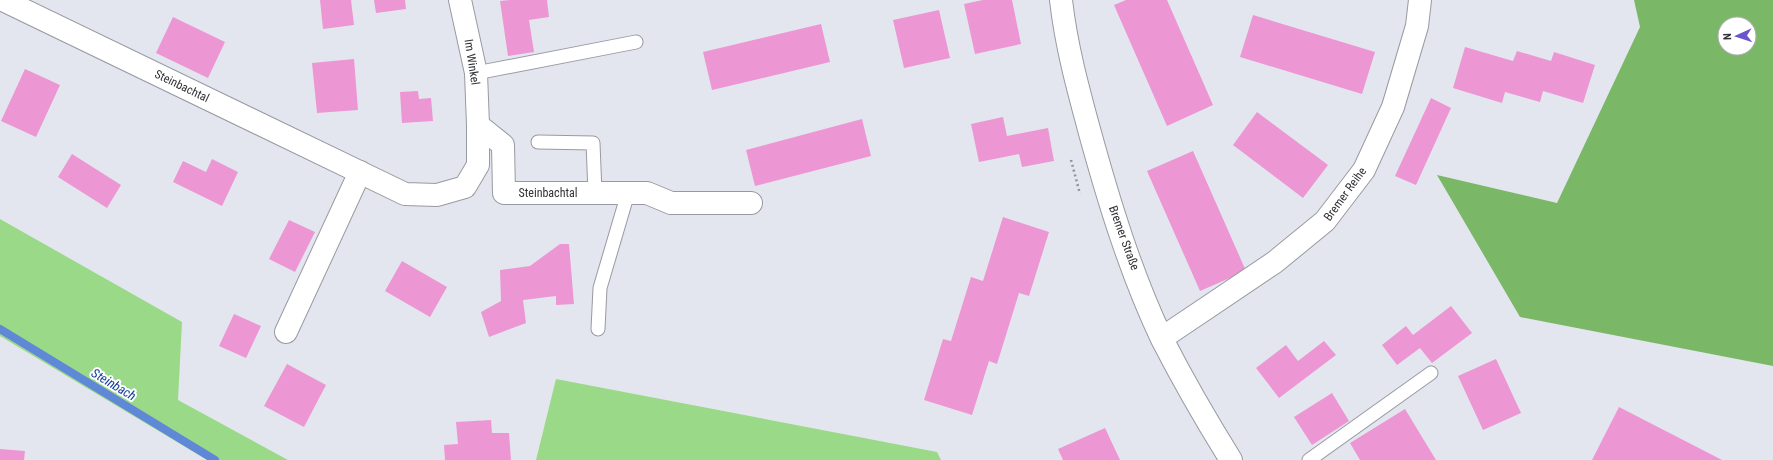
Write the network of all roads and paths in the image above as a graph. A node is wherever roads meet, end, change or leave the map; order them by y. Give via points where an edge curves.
1 (3, 0) edge
2 (460, 0) edge
3 (1061, 0) edge
4 (1420, 0) edge
5 (636, 42) dead end
6 (476, 73) junction
7 (478, 125) junction
8 (538, 142) dead end
9 (360, 172) junction
10 (595, 193) junction
11 (628, 193) junction
12 (751, 204) dead end
13 (598, 329) dead end
14 (286, 332) dead end
15 (1162, 338) junction
16 (1431, 373) dead end
17 (1231, 460) edge
18 (1309, 460) edge

1 - 9 street, Steinbachtal
2 - 6 street, Im Winkel
3 - 15 street, Bremer Straße via 1079,92 1103,181
4 - 15 street, Bremer Reihe via 1417,26 1393,107 1364,170 1325,221 1275,262
5 - 6 lane
6 - 7 street, Im Winkel
7 - 9 street, Steinbachtal via 478,165 465,187 437,194 405,194
7 - 10 street, Steinbachtal via 503,145 504,193
8 - 10 lane via 593,143
9 - 14 street
10 - 11 street, Steinbachtal
11 - 12 street, Steinbachtal via 647,193 671,203
11 - 13 lane via 600,288
15 - 17 street, Bremer Straße
16 - 18 lane

